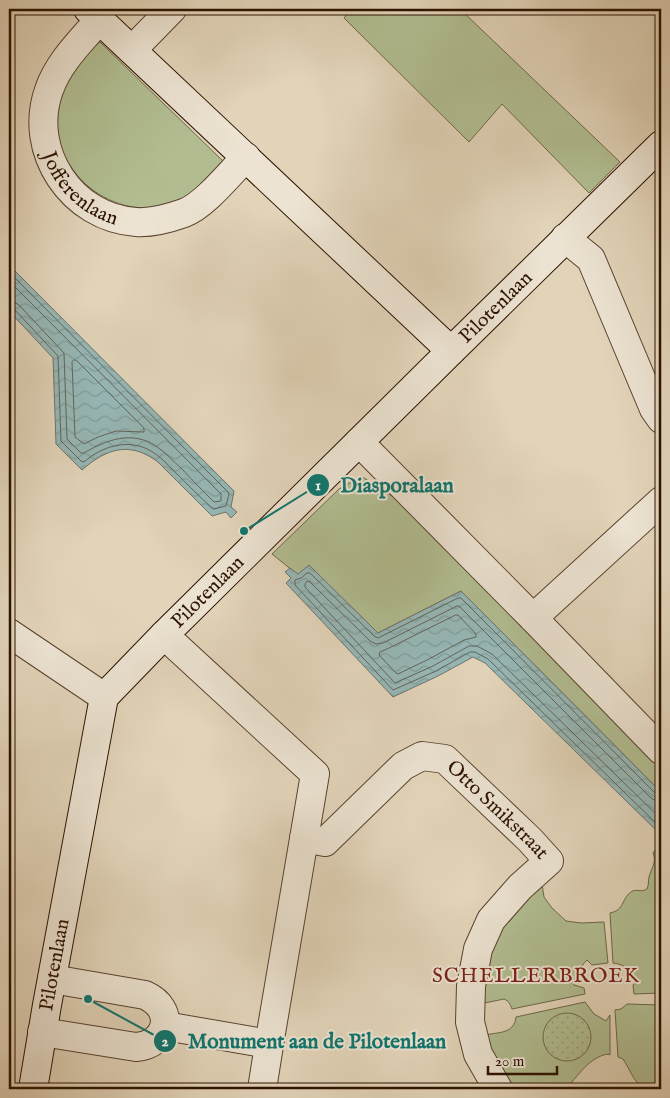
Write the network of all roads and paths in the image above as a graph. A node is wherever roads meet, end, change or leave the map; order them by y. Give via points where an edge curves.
1 (172, 9) edge
2 (94, 14) edge
3 (132, 50) junction
4 (661, 145) edge
5 (246, 157) junction
6 (566, 238) junction
7 (451, 350) junction
8 (661, 419) edge
9 (359, 442) junction
10 (661, 501) edge
11 (533, 618) junction
12 (9, 633) edge
13 (164, 635) junction
14 (104, 697) junction
15 (661, 750) edge
16 (304, 838) junction
17 (52, 979) junction
18 (165, 1026) junction
19 (42, 1032) junction
20 (269, 1044) junction
21 (32, 1089) edge
22 (262, 1089) edge
23 (498, 1089) edge

1 - 3 street
2 - 3 street, Jofferenlaan
2 - 5 street, Jofferenlaan via 53,79 44,108 48,153 60,179 72,193 83,203 116,219 150,222 193,208 207,198
3 - 5 street, Jofferenlaan
4 - 6 street, Pilotenlaan
5 - 7 street, Jofferenlaan
6 - 7 street, Pilotenlaan
6 - 8 street via 591,259
7 - 9 street, Pilotenlaan
9 - 11 street
9 - 13 street, Pilotenlaan
10 - 11 street
11 - 15 street
12 - 14 street
13 - 14 street, Pilotenlaan
13 - 16 street via 315,774
14 - 17 street, Pilotenlaan
16 - 20 street
16 - 23 street, Otto Smikstraat via 325,842 403,766 422,756 445,759 549,861 491,920 478,949 471,986 470,1022 478,1054
17 - 18 street via 145,995 163,1011
17 - 19 street, Pilotenlaan
18 - 19 street via 151,1044 136,1047
18 - 20 street
19 - 21 street, Pilotenlaan
20 - 22 street

